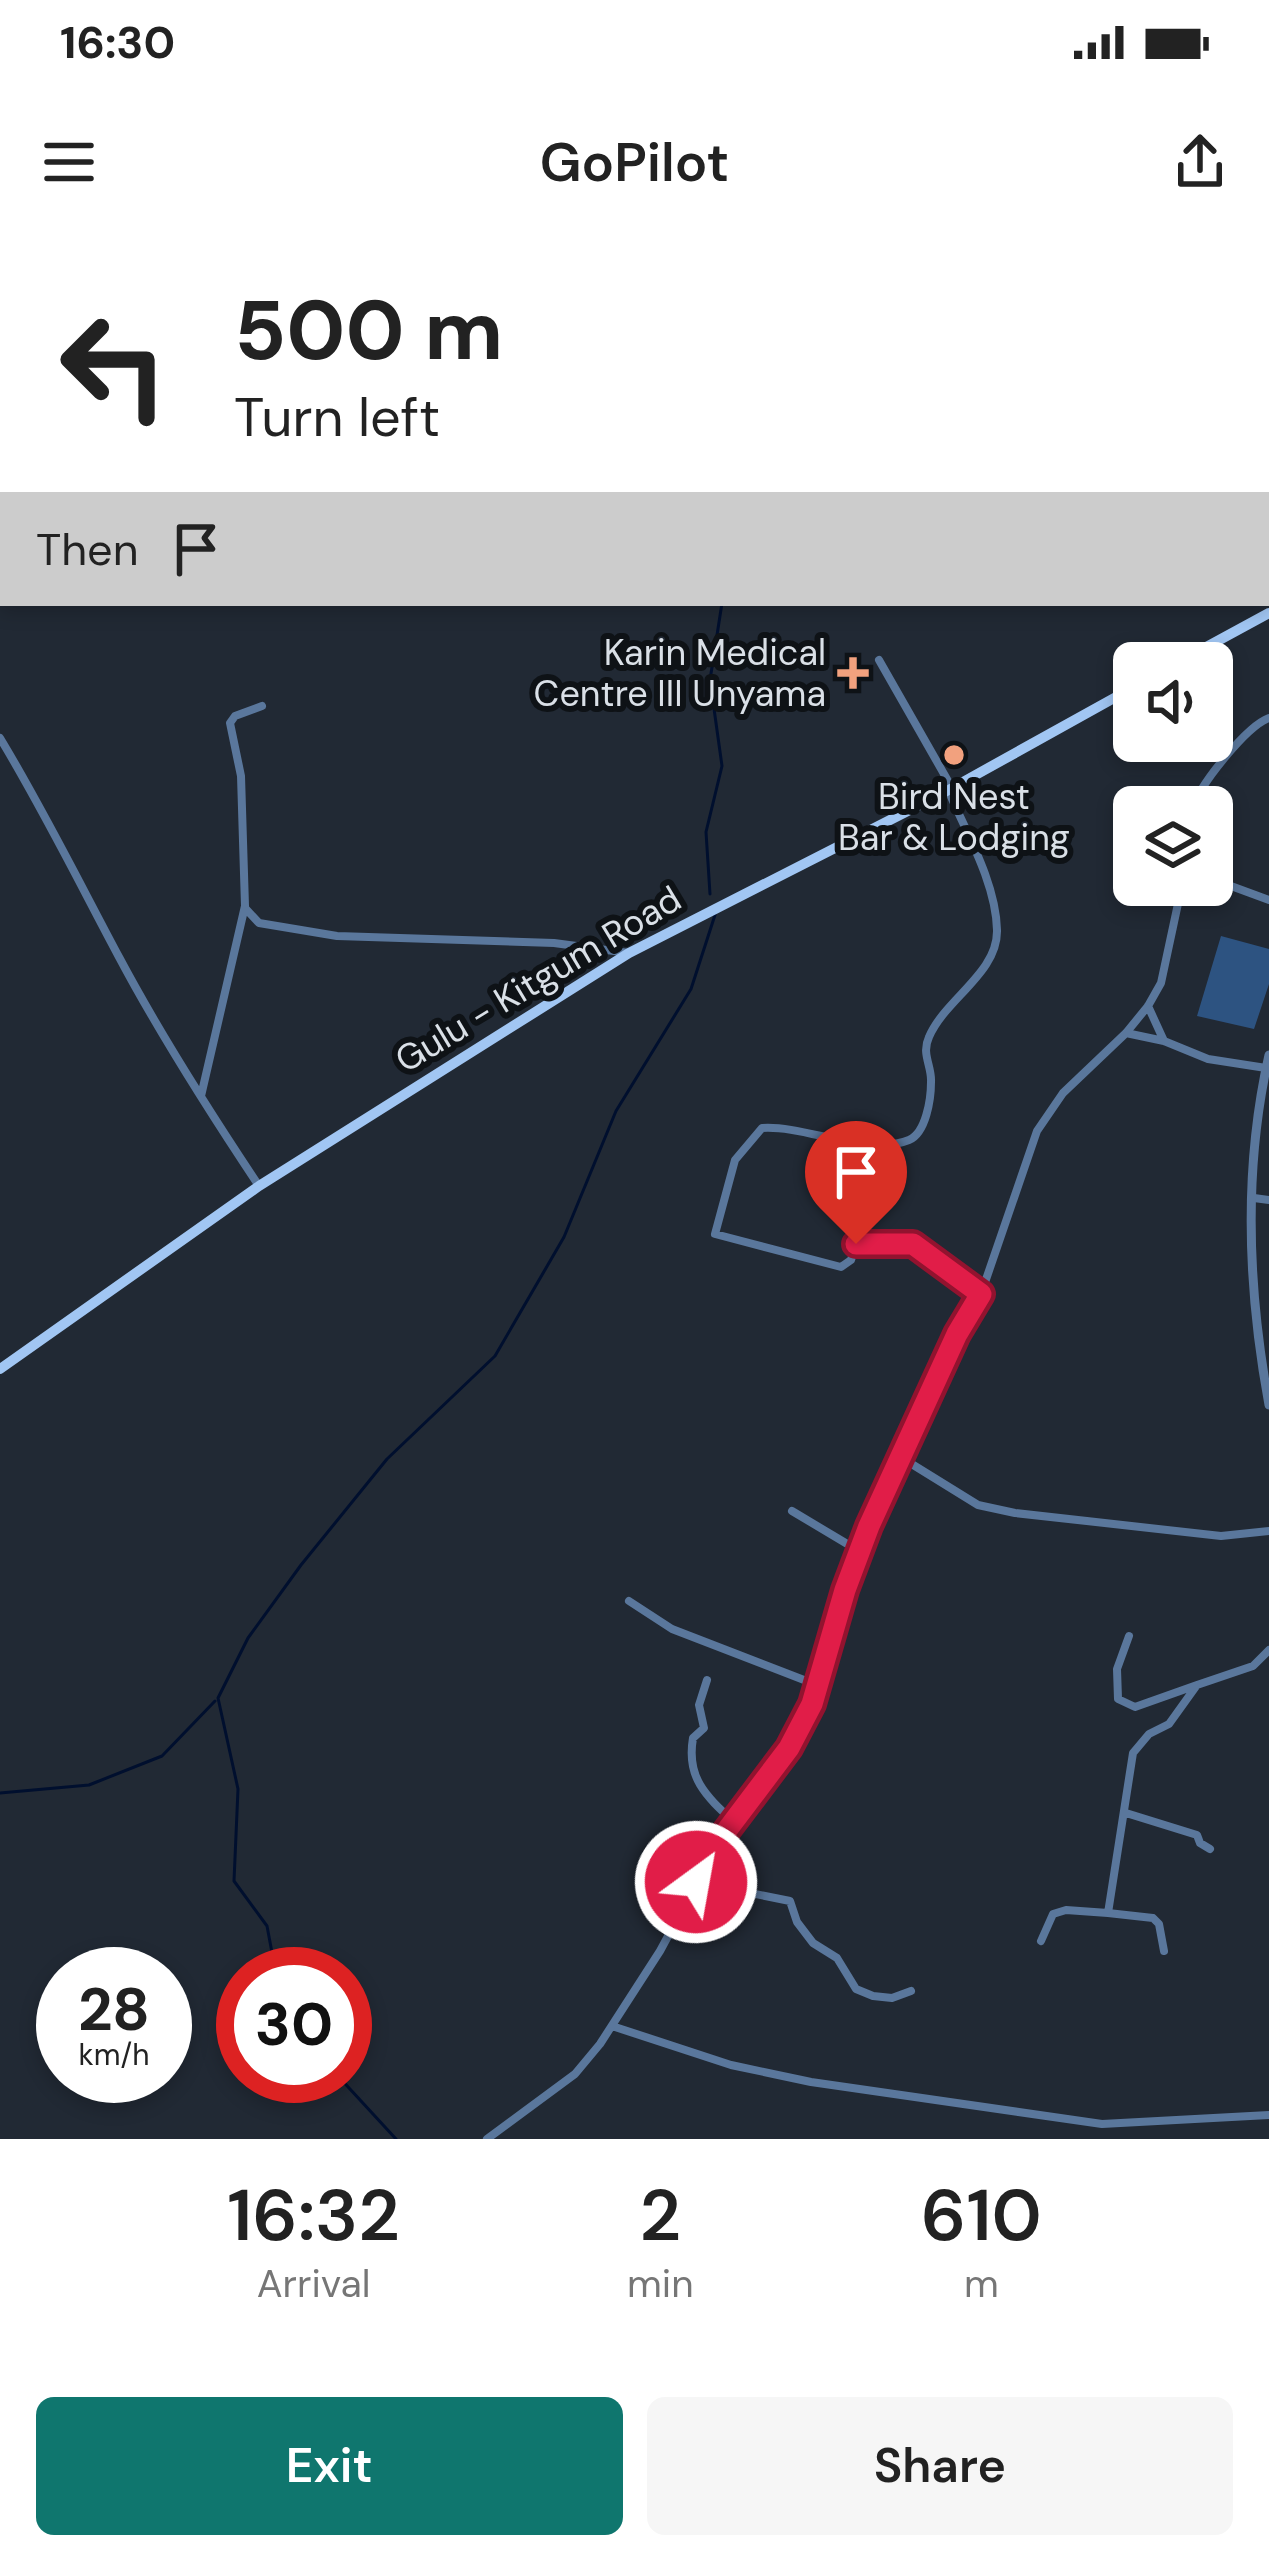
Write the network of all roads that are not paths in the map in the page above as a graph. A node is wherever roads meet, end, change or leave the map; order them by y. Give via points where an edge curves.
1 (1269, 613) edge
2 (1216, 642) edge
3 (879, 660) dead end
4 (1113, 699) edge
5 (262, 706) dead end
6 (1269, 718) edge
7 (0, 738) edge
8 (1204, 786) edge
9 (950, 789) junction
10 (1233, 887) edge
11 (1269, 900) edge
12 (245, 906) junction
13 (1177, 906) edge
14 (629, 952) junction
15 (1148, 1006) junction
16 (1126, 1033) junction
17 (1164, 1041) junction
18 (1269, 1055) edge
19 (1266, 1068) junction
20 (200, 1098) junction
21 (259, 1186) junction
22 (1254, 1198) junction
23 (1269, 1199) edge
24 (981, 1294) junction
25 (0, 1369) edge
26 (1269, 1406) edge
27 (902, 1458) junction
28 (792, 1511) dead end
29 (1269, 1531) edge
30 (859, 1551) junction
31 (628, 1600) dead end
32 (1129, 1636) dead end
33 (1269, 1650) edge
34 (707, 1680) dead end
35 (818, 1685) junction
36 (1197, 1685) junction
37 (1126, 1813) junction
38 (734, 1822) junction
39 (1210, 1849) dead end
40 (696, 1882) junction
41 (1108, 1912) junction
42 (1041, 1941) dead end
43 (1164, 1951) dead end
44 (910, 1991) dead end
45 (612, 2026) junction
46 (1269, 2115) edge
47 (487, 2139) edge

1 - 2 main road
3 - 9 street
4 - 9 main road, Gulu - Kitgum Road
5 - 12 street via 230,723 241,776
6 - 8 street via 1254,724
7 - 20 street
9 - 14 main road, Gulu - Kitgum Road
9 - 24 street via 997,937 929,1036 922,1126 905,1142 873,1143 762,1128 735,1160 715,1234 841,1267 856,1244 906,1242
10 - 11 street
12 - 14 street via 260,923 338,936
12 - 20 street
13 - 15 street via 1161,983
14 - 21 main road, Gulu - Kitgum Road
15 - 16 street
15 - 17 street
16 - 17 street
16 - 24 street via 1063,1093 1037,1131
17 - 19 street via 1208,1059
18 - 19 street
19 - 22 street
20 - 21 street
21 - 25 main road, Gulu - Kitgum Road
22 - 23 street
22 - 26 street via 1257,1331
24 - 27 street
27 - 29 street via 978,1505 1016,1513 1221,1536
27 - 30 street
28 - 30 street
30 - 35 street
31 - 35 street via 672,1629
32 - 36 street via 1117,1669 1118,1699 1135,1706
33 - 36 street via 1253,1666
34 - 38 street via 691,1772
35 - 38 street via 789,1748
36 - 37 street via 1133,1754
37 - 39 street via 1197,1835
37 - 41 street
38 - 40 street
40 - 44 street via 790,1901 797,1922 838,1958 856,1989 892,1998
40 - 45 street
41 - 42 street via 1053,1914
41 - 43 street via 1153,1918
45 - 46 street via 811,2082 1102,2124
45 - 47 street via 574,2074

